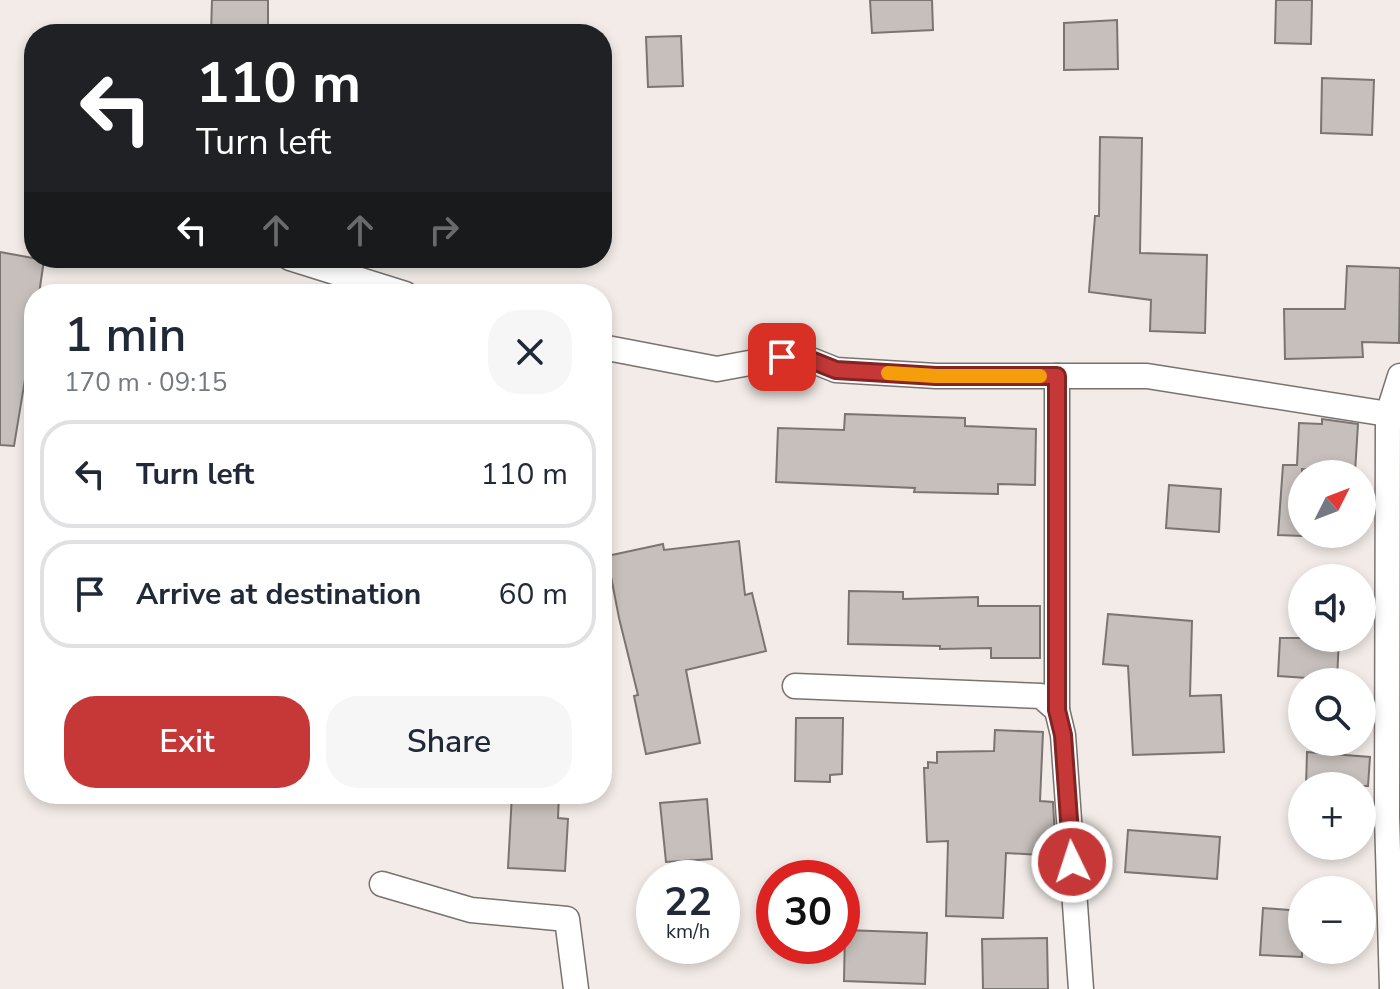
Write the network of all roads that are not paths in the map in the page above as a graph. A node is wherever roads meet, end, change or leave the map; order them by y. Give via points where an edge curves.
1 (322, 268) edge
2 (373, 284) edge
3 (612, 349) edge
4 (1057, 376) junction
5 (1400, 376) edge
6 (1394, 415) edge
7 (795, 686) dead end
8 (1057, 710) junction
9 (382, 884) dead end
10 (576, 989) edge
11 (1081, 989) edge
12 (1392, 989) edge

1 - 2 street
3 - 4 street via 717,369 782,357 806,358 836,370
4 - 6 street via 1147,376
4 - 8 street
5 - 6 street
6 - 12 street via 1387,817
7 - 8 street via 1041,696
8 - 11 street
9 - 10 street via 471,910 567,919

